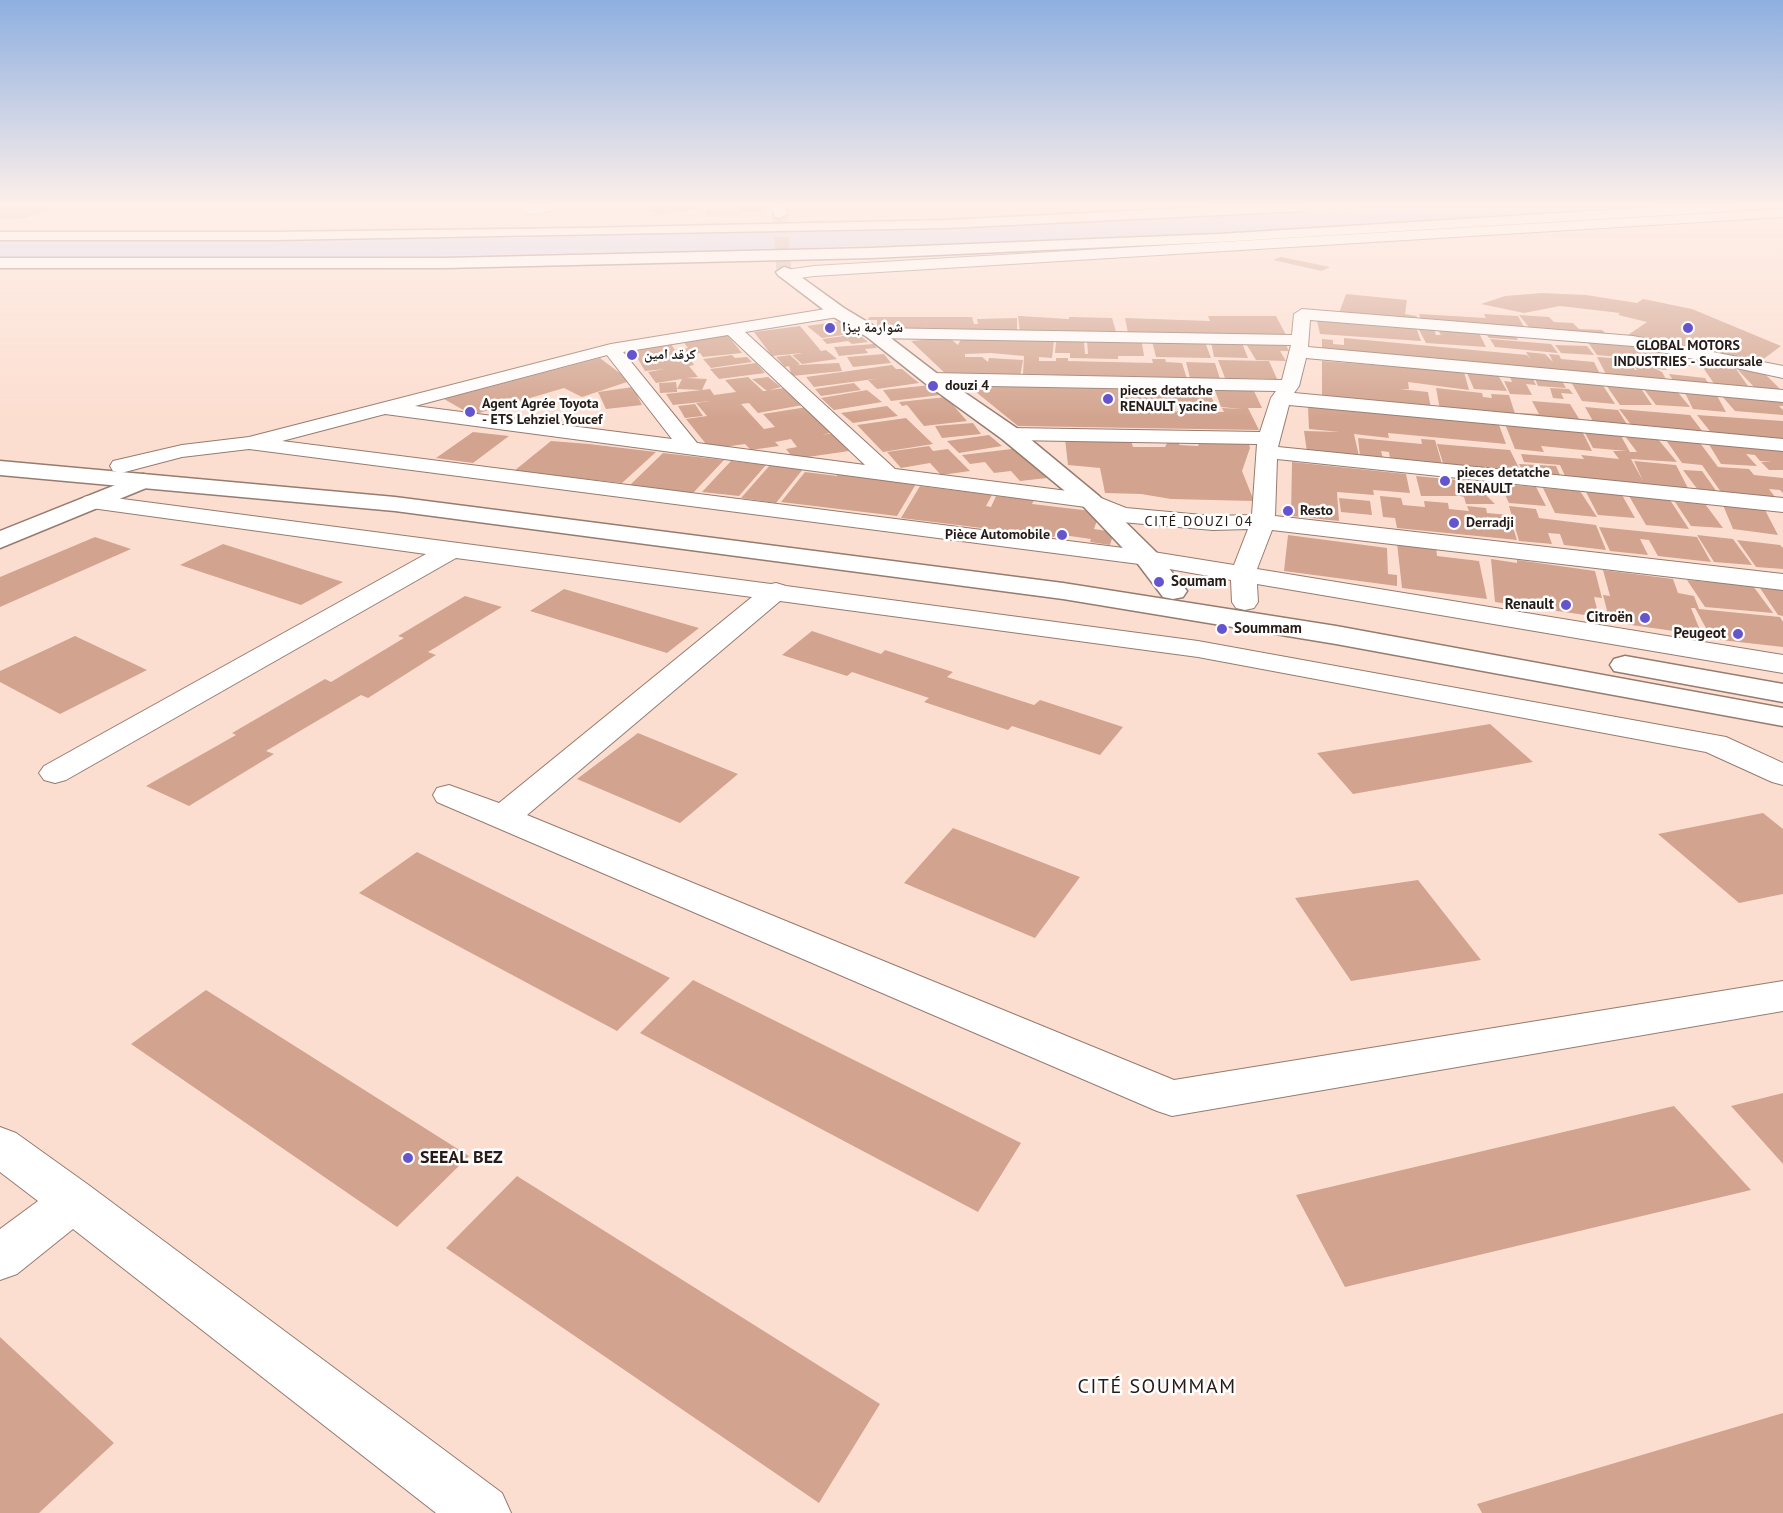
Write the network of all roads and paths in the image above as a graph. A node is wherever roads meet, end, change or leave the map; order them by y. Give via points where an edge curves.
1 (791, 278) edge
2 (838, 312) junction
3 (730, 328) junction
4 (873, 333) junction
5 (1299, 346) junction
6 (611, 349) junction
7 (1783, 372) edge
8 (932, 379) junction
9 (1285, 392) junction
10 (1783, 396) edge
11 (386, 408) junction
12 (1010, 434) junction
13 (249, 443) junction
14 (1268, 445) junction
15 (1783, 445) edge
16 (690, 448) junction
17 (0, 456) edge
18 (121, 466) junction
19 (0, 468) edge
20 (887, 472) junction
21 (143, 481) junction
22 (1091, 501) junction
23 (92, 502) junction
24 (1783, 505) edge
25 (1263, 522) junction
26 (0, 540) edge
27 (453, 549) junction
28 (1147, 558) junction
29 (1243, 573) junction
30 (1783, 582) edge
31 (776, 591) junction
32 (1173, 591) junction
33 (1245, 602) junction
34 (1783, 664) edge
35 (1783, 693) edge
36 (1783, 717) edge
37 (1715, 744) junction
38 (1783, 756) edge
39 (55, 773) dead end
40 (1783, 775) edge
41 (449, 795) dead end
42 (502, 818) junction
43 (1783, 996) edge
44 (0, 1146) edge
45 (74, 1201) junction
46 (0, 1258) edge
47 (482, 1513) edge

1 - 2 main road
2 - 3 street
2 - 4 main road
3 - 6 street
3 - 20 street
4 - 5 street
4 - 8 main road
5 - 7 street via 1302,314 1633,341
5 - 9 street
5 - 10 street
6 - 11 street
6 - 16 street
8 - 9 street
8 - 12 main road
9 - 14 street
9 - 15 street
11 - 13 street
11 - 16 street
12 - 14 street
12 - 22 main road
13 - 18 street via 182,451
13 - 28 street
14 - 24 street
14 - 25 street
16 - 20 street
17 - 18 main road
18 - 32 main road via 779,538
19 - 21 main road
20 - 22 street
21 - 23 main road
21 - 36 main road via 395,504 1063,591 1359,639
22 - 25 street via 1121,515 1213,523
22 - 28 main road
23 - 26 main road
23 - 27 street
25 - 29 street
25 - 30 street
27 - 31 street
27 - 39 street
28 - 29 street
28 - 32 main road
29 - 33 street
29 - 34 street
31 - 37 street via 1198,649
31 - 42 street
32 - 33 main road
33 - 35 main road
37 - 38 street
37 - 40 street
41 - 42 street
42 - 43 street via 1172,1098
44 - 45 street
45 - 46 street
45 - 47 street

